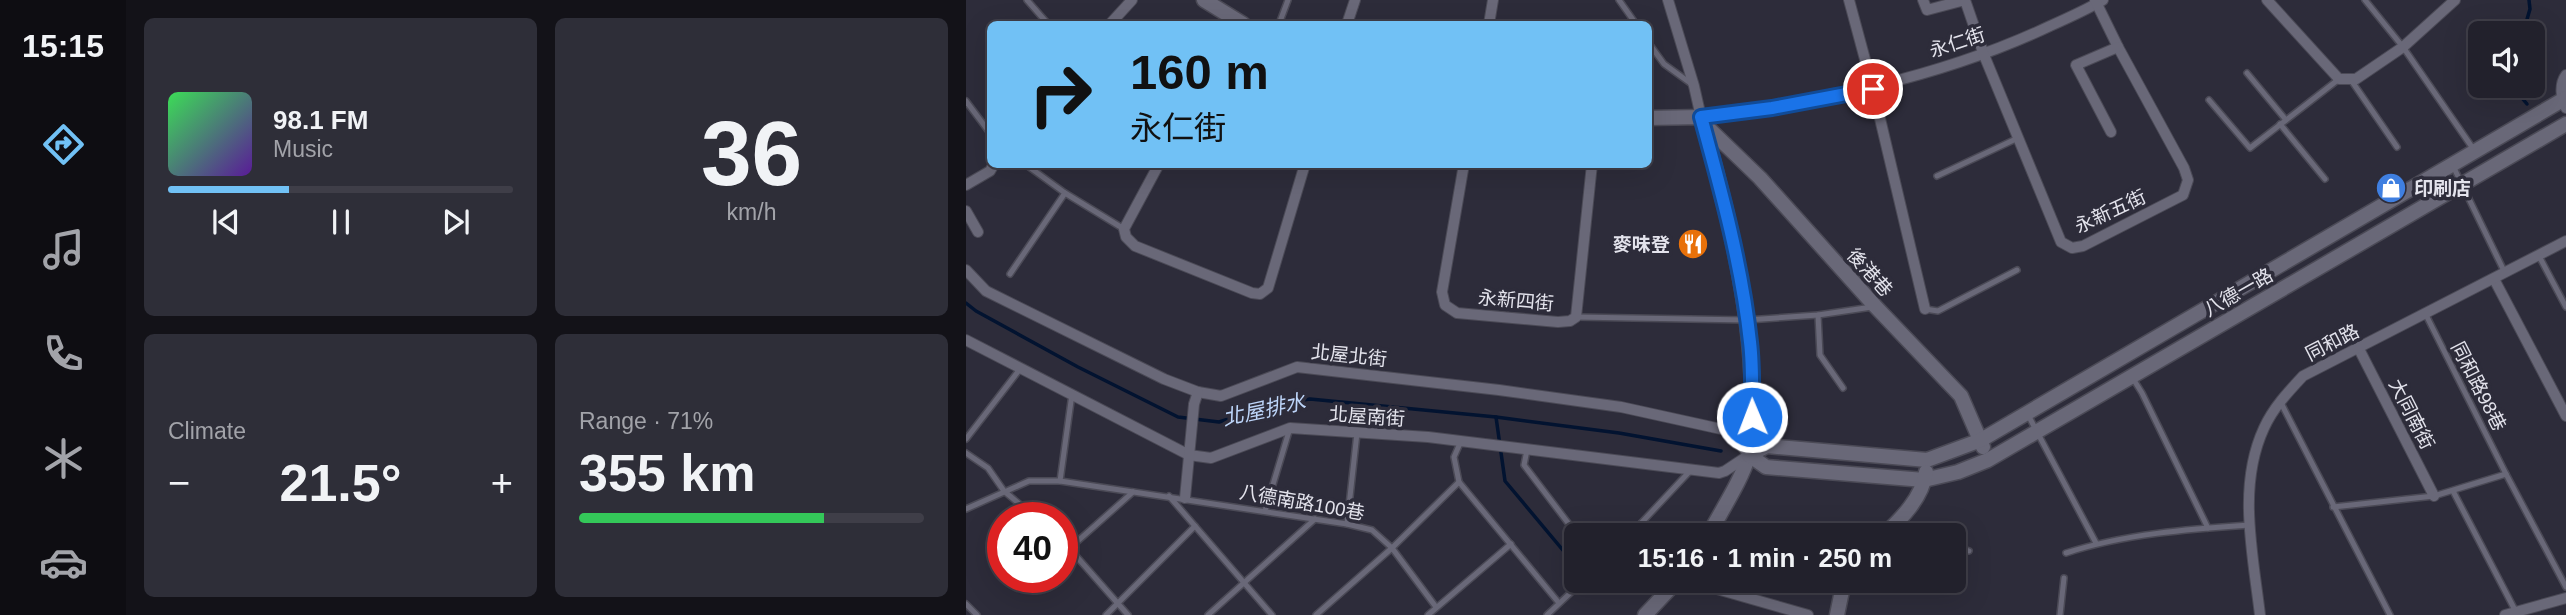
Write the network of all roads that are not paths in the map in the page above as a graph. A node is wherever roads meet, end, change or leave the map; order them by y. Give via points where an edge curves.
1 (1027, 0) edge
2 (1132, 0) edge
3 (1204, 0) edge
4 (1287, 0) edge
5 (1355, 0) edge
6 (1493, 0) edge
7 (1619, 0) edge
8 (1668, 0) edge
9 (1849, 0) edge
10 (1923, 0) edge
11 (1965, 0) edge
12 (2267, 0) edge
13 (2365, 0) edge
14 (2455, 0) edge
15 (2098, 1) edge
16 (1045, 21) edge
17 (1113, 21) edge
18 (1234, 21) edge
19 (1280, 21) edge
20 (1348, 21) edge
21 (1490, 21) edge
22 (1634, 21) edge
23 (2118, 47) junction
24 (2403, 47) junction
25 (1652, 48) edge
26 (1984, 55) junction
27 (2247, 73) dead end
28 (2566, 75) edge
29 (2345, 79) junction
30 (1694, 86) junction
31 (1873, 89) junction
32 (966, 100) edge
33 (2209, 100) dead end
34 (2565, 102) edge
35 (1652, 118) edge
36 (1701, 119) junction
37 (2283, 122) junction
38 (2566, 124) edge
39 (987, 129) edge
40 (2111, 132) dead end
41 (2018, 138) junction
42 (2398, 147) dead end
43 (2476, 152) junction
44 (2452, 166) junction
45 (991, 168) edge
46 (1031, 168) edge
47 (1156, 168) edge
48 (1304, 168) edge
49 (1463, 168) edge
50 (1592, 168) edge
51 (1937, 176) dead end
52 (2325, 179) dead end
53 (966, 185) edge
54 (2461, 185) junction
55 (1065, 193) junction
56 (966, 211) edge
57 (1124, 229) junction
58 (978, 232) dead end
59 (2566, 241) edge
60 (2539, 256) junction
61 (966, 270) edge
62 (2017, 270) dead end
63 (2505, 273) junction
64 (1010, 274) dead end
65 (2494, 279) junction
66 (1875, 306) junction
67 (2566, 307) edge
68 (1925, 309) joint
69 (2425, 313) junction
70 (1818, 315) junction
71 (1576, 317) junction
72 (1747, 320) junction
73 (966, 340) edge
74 (2359, 349) junction
75 (1020, 369) junction
76 (2132, 377) junction
77 (1843, 388) dead end
78 (1198, 392) junction
79 (1072, 394) junction
80 (2280, 401) junction
81 (2027, 412) junction
82 (2566, 416) edge
83 (1290, 428) junction
84 (2039, 431) junction
85 (1357, 433) junction
86 (966, 439) edge
87 (1981, 440) junction
88 (1462, 441) junction
89 (1523, 449) junction
90 (966, 453) edge
91 (1189, 455) junction
92 (1749, 455) junction
93 (1927, 460) junction
94 (1988, 460) junction
95 (1690, 471) junction
96 (2506, 474) junction
97 (1924, 480) junction
98 (1060, 481) junction
99 (1460, 481) junction
100 (1004, 491) junction
101 (2453, 491) junction
102 (1133, 492) junction
103 (1169, 496) junction
104 (2434, 496) junction
105 (1185, 498) junction
106 (1017, 502) edge
107 (2333, 507) junction
108 (966, 509) edge
109 (1265, 511) junction
110 (1315, 519) junction
111 (1568, 523) edge
112 (1641, 523) edge
113 (1715, 523) edge
114 (1896, 523) edge
115 (1347, 524) junction
116 (2250, 525) junction
117 (1195, 526) junction
118 (2208, 528) junction
119 (1078, 541) edge
120 (2096, 543) junction
121 (1511, 544) junction
122 (1392, 548) junction
123 (1966, 550) edge
124 (1969, 551) dead end
125 (2066, 553) dead end
126 (1078, 555) edge
127 (2064, 578) dead end
128 (1244, 582) junction
129 (2566, 587) edge
130 (1570, 593) edge
131 (1666, 593) edge
132 (1728, 593) edge
133 (1842, 593) edge
134 (2566, 598) edge
135 (1559, 603) junction
136 (966, 604) edge
137 (1118, 604) junction
138 (1436, 607) junction
139 (1792, 613) edge
140 (2511, 613) edge
141 (977, 615) edge
142 (1106, 615) edge
143 (1128, 615) edge
144 (1208, 615) edge
145 (1272, 615) edge
146 (1316, 615) edge
147 (1428, 615) edge
148 (1547, 615) edge
149 (1645, 615) edge
150 (1808, 615) edge
151 (1838, 615) edge
152 (2060, 615) edge
153 (2260, 615) edge
154 (2390, 615) edge

1 - 16 lane
2 - 17 street
3 - 18 street
4 - 19 lane
5 - 20 street
6 - 21 street
7 - 22 lane
8 - 30 street
9 - 31 street
10 - 11 street, 永新五街 via 1927,10
11 - 26 street, 永新五街
12 - 29 street
13 - 24 lane
14 - 24 street
15 - 23 street, 永新五街
15 - 26 street, 永仁街
23 - 40 street via 2076,65
23 - 41 street, 永新五街 via 2184,168 2188,180 2183,195 2072,248 2061,242
24 - 29 street via 2356,79
24 - 43 lane
25 - 30 lane via 1664,64
26 - 31 street, 永仁街
26 - 41 street, 永新五街
27 - 37 lane
28 - 34 street, 八德一路
29 - 37 lane
29 - 42 lane
30 - 36 street
31 - 36 street, 永仁街
31 - 68 street
32 - 39 lane
33 - 37 lane via 2250,148
34 - 43 street, 八德一路
35 - 36 street, 永仁街
36 - 66 street, 後港巷
36 - 72 street via 1736,255
37 - 52 lane
38 - 54 street, 八德一路
41 - 51 lane
43 - 44 street, 八德一路
44 - 54 lane
44 - 81 street, 八德一路
45 - 53 street
46 - 55 lane
47 - 57 street
48 - 57 street via 1268,288 1260,293 1136,246
49 - 71 street, 永新四街 via 1442,292 1445,305 1457,313 1559,322
50 - 71 street, 永新四街
54 - 63 lane
54 - 76 street, 八德一路
55 - 57 lane
55 - 64 lane
56 - 58 street
59 - 60 street, 同和路
60 - 63 street, 同和路
60 - 67 lane
61 - 78 street, 北屋北街 via 986,291
62 - 68 lane via 1938,311
63 - 65 street, 同和路
65 - 69 street, 同和路
65 - 82 street
66 - 70 lane
66 - 87 street, 後港巷 via 1961,396
69 - 74 street, 同和路
69 - 96 lane, 同和路98巷
70 - 72 lane
70 - 77 lane via 1820,355
71 - 72 lane
72 - 92 street via 1751,345
73 - 75 street
74 - 80 street, 同和路 via 2303,376
74 - 104 street, 大同南街
75 - 79 street
75 - 86 lane
76 - 84 street, 八德一路
76 - 118 lane
78 - 91 street
78 - 92 street, 北屋北街 via 1222,396 1297,367 1472,386 1621,407 1730,431
79 - 91 street
79 - 98 lane
80 - 107 lane
80 - 116 street, 同和路 via 2264,426 2253,458 2248,491
81 - 84 lane
81 - 87 street, 八德一路
83 - 85 street, 北屋南街
83 - 91 street, 北屋南街 via 1211,458
83 - 109 lane
84 - 94 street, 八德一路
84 - 120 lane
85 - 88 street, 北屋南街
85 - 115 lane
87 - 93 street, 八德一路
87 - 94 street, 後港巷
88 - 89 street, 北屋南街
88 - 99 lane via 1454,457
89 - 95 street, 北屋南街
89 - 111 lane via 1524,465
90 - 100 lane via 988,468
91 - 105 street
92 - 93 street, 八德一路 via 1767,446
92 - 95 street, 北屋南街 via 1725,471
92 - 97 street, 八德一路 via 1766,467
92 - 113 street
93 - 97 street
94 - 97 street, 八德一路
95 - 112 lane
96 - 101 lane
96 - 129 lane, 同和路98巷
97 - 114 street via 1908,512
98 - 100 lane, 八德南路100巷 via 1029,481
98 - 102 lane, 八德南路100巷
99 - 121 lane
99 - 122 lane
100 - 106 lane
100 - 108 lane, 八德南路100巷
101 - 104 lane
101 - 140 lane
102 - 103 lane, 八德南路100巷
102 - 119 lane
103 - 105 lane, 八德南路100巷
103 - 117 lane
104 - 107 lane
105 - 109 lane, 八德南路100巷
107 - 154 lane
109 - 110 lane, 八德南路100巷
110 - 115 lane, 八德南路100巷
110 - 128 lane
115 - 122 lane, 八德南路100巷 via 1372,530
116 - 118 lane
116 - 153 street, 同和路
117 - 128 lane
117 - 137 lane
118 - 120 lane
120 - 125 lane
121 - 135 lane
121 - 138 lane
122 - 138 lane, 八德南路100巷
122 - 146 lane
123 - 124 lane
126 - 137 lane
127 - 152 lane
128 - 144 lane
128 - 145 lane
130 - 135 lane
131 - 149 street
132 - 139 street
133 - 151 street
134 - 140 street
135 - 148 lane
136 - 141 lane
137 - 142 lane
137 - 143 lane
138 - 147 lane
139 - 150 street

